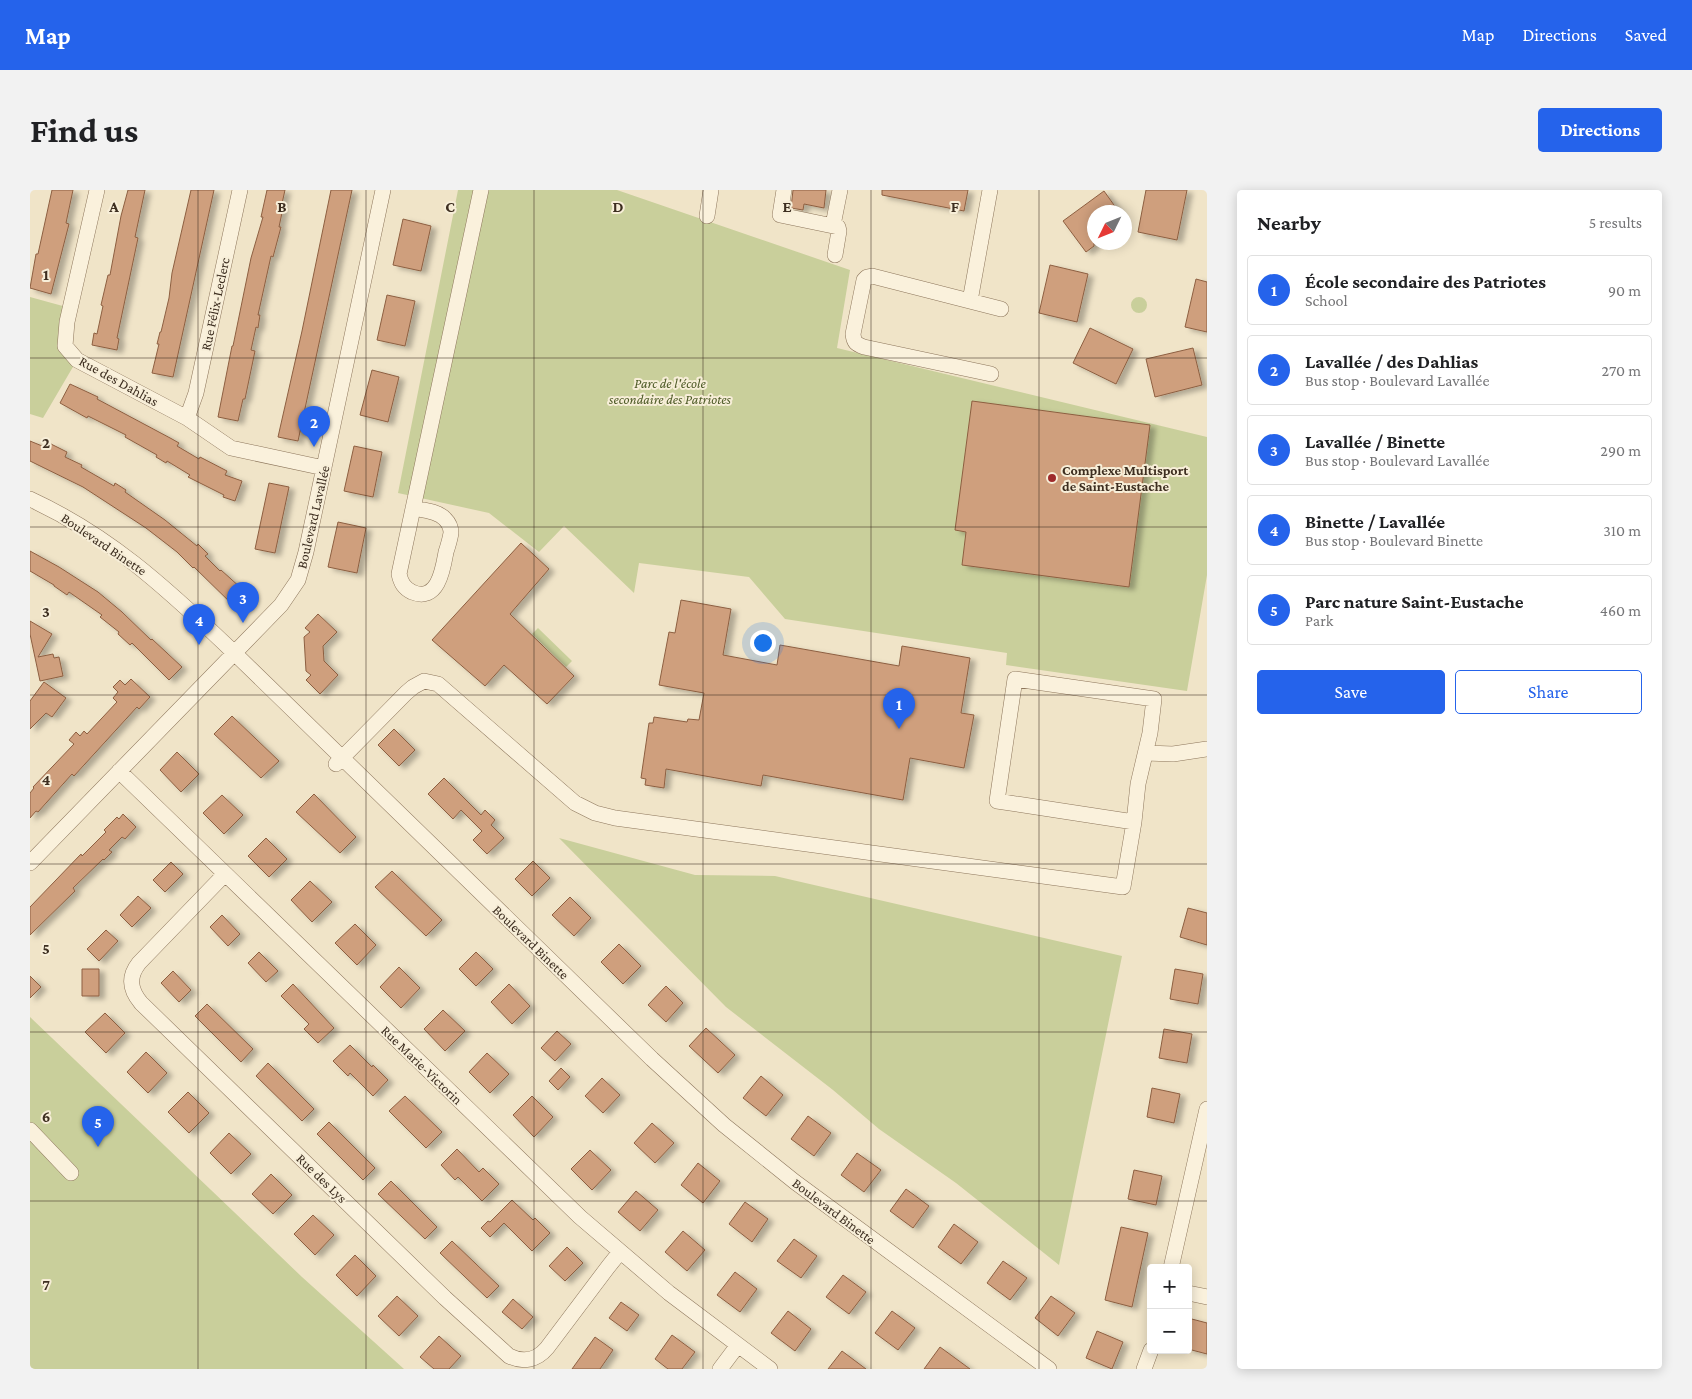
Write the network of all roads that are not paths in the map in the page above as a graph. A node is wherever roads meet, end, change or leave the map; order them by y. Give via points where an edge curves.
1 (97, 190) edge
2 (240, 190) edge
3 (384, 190) edge
4 (481, 190) edge
5 (711, 190) edge
6 (784, 190) edge
7 (840, 190) edge
8 (990, 190) edge
9 (706, 216) dead end
10 (833, 225) junction
11 (835, 255) dead end
12 (970, 301) junction
13 (1001, 309) dead end
14 (991, 374) dead end
15 (187, 418) junction
16 (324, 468) junction
17 (30, 499) edge
18 (30, 508) edge
19 (413, 508) junction
20 (230, 656) junction
21 (1207, 749) edge
22 (1146, 753) junction
23 (339, 761) junction
24 (119, 771) junction
25 (1134, 822) junction
26 (30, 863) edge
27 (225, 874) junction
28 (1207, 1109) edge
29 (30, 1130) edge
30 (1203, 1147) edge
31 (71, 1173) dead end
32 (620, 1252) junction
33 (1172, 1264) edge
34 (1192, 1293) edge
35 (1207, 1298) edge
36 (738, 1345) junction
37 (1150, 1354) edge
38 (720, 1369) edge
39 (770, 1369) edge
40 (1033, 1369) edge
41 (1049, 1369) edge
42 (1144, 1369) edge

1 - 15 street, Rue des Dahlias via 67,322 65,346 77,360
2 - 15 street, Rue Félix-Leclerc via 196,393
3 - 16 street, Boulevard Lavallée
4 - 19 street
5 - 9 street
6 - 10 street via 780,215
7 - 10 street
8 - 12 street
10 - 11 street via 839,231
12 - 13 street
12 - 14 street via 868,277 864,280 854,341 864,347
15 - 16 street, Rue des Dahlias via 231,448
16 - 20 street, Boulevard Lavallée via 298,580 281,605
17 - 20 street, Boulevard Binette via 77,523 131,559 168,591
18 - 20 street, Boulevard Binette via 74,531 122,563
19 - 19 street via 399,574 400,582 406,588 422,594 430,591 440,578 451,533 449,524 439,514
20 - 23 street, Boulevard Binette
20 - 24 street, Boulevard Lavallée
21 - 22 street via 1173,754
22 - 25 street via 1138,784
22 - 25 street via 1154,699 1015,678 997,801
23 - 25 street via 412,687 424,681 438,684 575,804 615,818 1123,887
23 - 40 street, Boulevard Binette via 716,1130
23 - 41 street, Boulevard Binette via 724,1125 795,1182
24 - 26 street, Boulevard Lavallée
24 - 27 street, Rue Marie-Victorin
27 - 32 street, Rue Marie-Victorin
27 - 32 street, Rue des Lys via 138,963 132,978 134,993 450,1303 509,1356 519,1360 532,1359 547,1348
28 - 30 street
29 - 31 street
30 - 33 street
32 - 36 street, Rue Marie-Victorin
34 - 35 street
36 - 38 street
36 - 39 street, Rue Marie-Victorin
37 - 42 street

